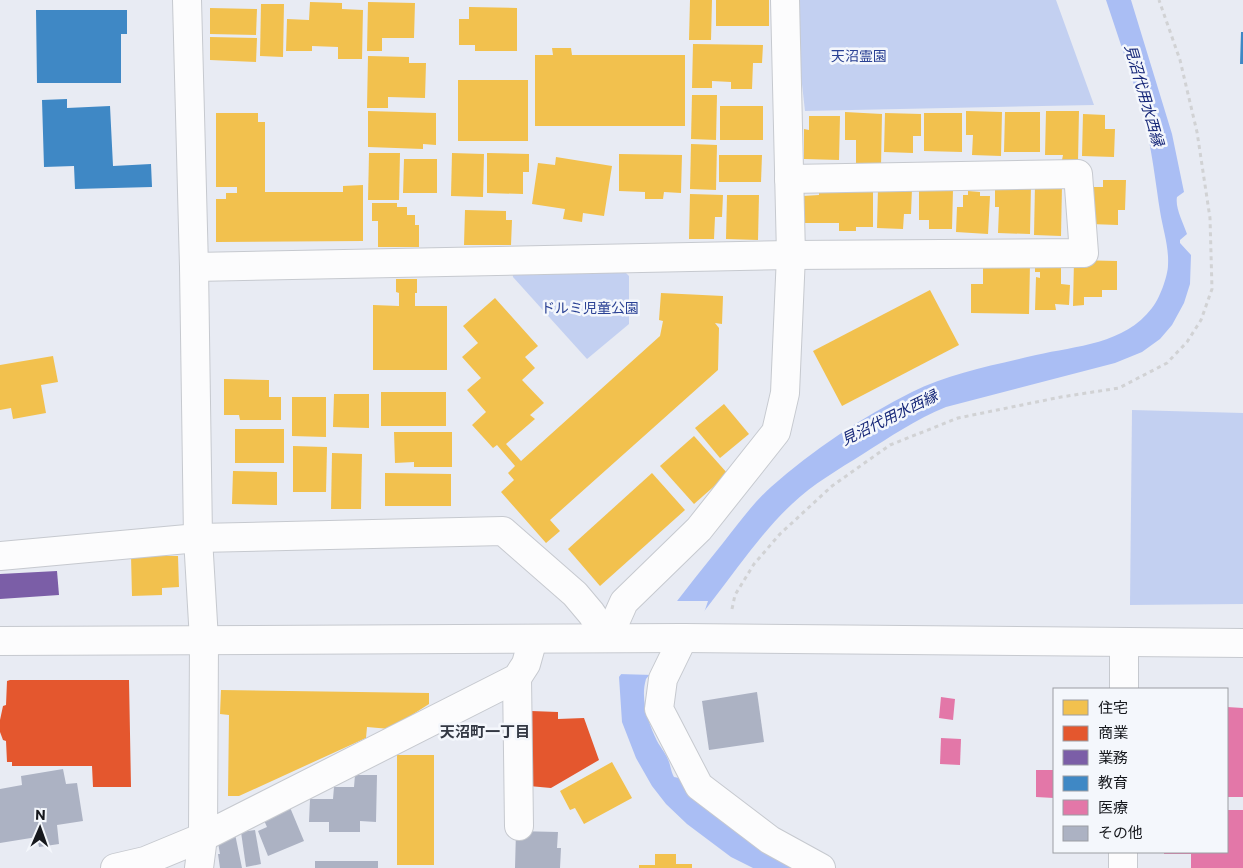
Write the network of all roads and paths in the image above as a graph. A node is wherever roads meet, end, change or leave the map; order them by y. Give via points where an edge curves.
1 (187, 0) edge
2 (785, 0) edge
3 (1159, 0) edge
4 (789, 179) junction
5 (791, 254) junction
6 (194, 268) junction
7 (198, 538) junction
8 (0, 556) edge
9 (616, 638) junction
10 (687, 638) junction
11 (533, 639) junction
12 (725, 639) junction
13 (204, 640) junction
14 (0, 641) edge
15 (1124, 642) junction
16 (1243, 643) edge
17 (517, 678) junction
18 (1124, 688) edge
19 (519, 826) dead end
20 (203, 837) junction
21 (1123, 853) edge
22 (115, 868) edge
23 (199, 868) edge
24 (821, 868) edge
25 (1123, 868) edge

1 - 6 street
2 - 4 street
3 - 12 path via 1180,60 1197,132 1210,218 1212,289 1202,320 1187,342 1167,362 1119,388 958,418 890,445 832,486 780,534 754,564 734,595
4 - 5 street
4 - 5 street via 1078,174 1084,253
5 - 6 street
5 - 9 street via 785,393 776,432 699,529 624,602
6 - 7 street
7 - 8 street
7 - 9 street via 503,531 574,594
7 - 13 street
9 - 10 street
9 - 11 street
10 - 12 street
10 - 24 street via 662,679 659,709 699,786 770,840
11 - 13 street
11 - 17 street via 526,664
12 - 15 street
13 - 14 street
13 - 20 street
15 - 16 street
15 - 18 street
17 - 19 street
17 - 20 street
20 - 22 street via 145,861
20 - 23 street
21 - 25 street

